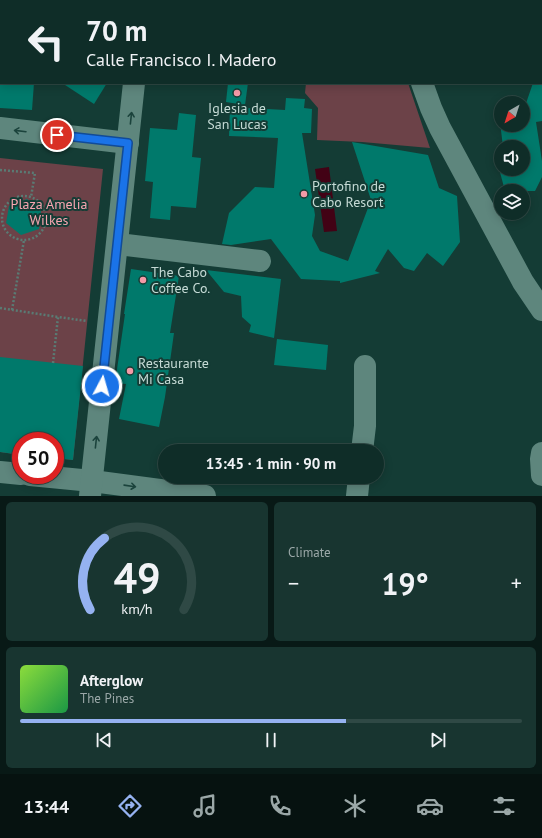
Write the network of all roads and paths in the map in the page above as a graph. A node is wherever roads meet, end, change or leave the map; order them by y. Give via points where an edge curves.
1 (134, 84) edge
2 (422, 84) edge
3 (0, 128) edge
4 (128, 143) junction
5 (0, 170) edge
6 (31, 197) junction
7 (1, 220) edge
8 (24, 240) junction
9 (118, 244) junction
10 (260, 261) dead end
11 (0, 308) edge
12 (12, 310) junction
13 (542, 310) edge
14 (58, 317) junction
15 (92, 322) dead end
16 (53, 363) dead end
17 (365, 366) dead end
18 (363, 444) edge
19 (542, 453) edge
20 (0, 472) edge
21 (12, 473) edge
22 (542, 475) edge
23 (64, 482) edge
24 (358, 484) edge
25 (91, 488) edge
26 (205, 496) edge
27 (357, 496) edge

4 -> 1 street
2 - 13 street via 440,128 523,282
4 -> 3 street
4 - 9 street
5 - 6 path via 35,173
6 - 7 path via 10,200 5,205
6 - 8 path via 43,206 46,220 40,233
7 - 8 path via 7,233
8 - 12 path
9 - 10 street
25 -> 9 street
11 - 12 path
12 - 14 path
14 - 15 path
14 - 16 path
17 - 18 street
19 - 22 street
20 - 21 street
23 - 25 street
24 - 27 street
25 -> 26 street

